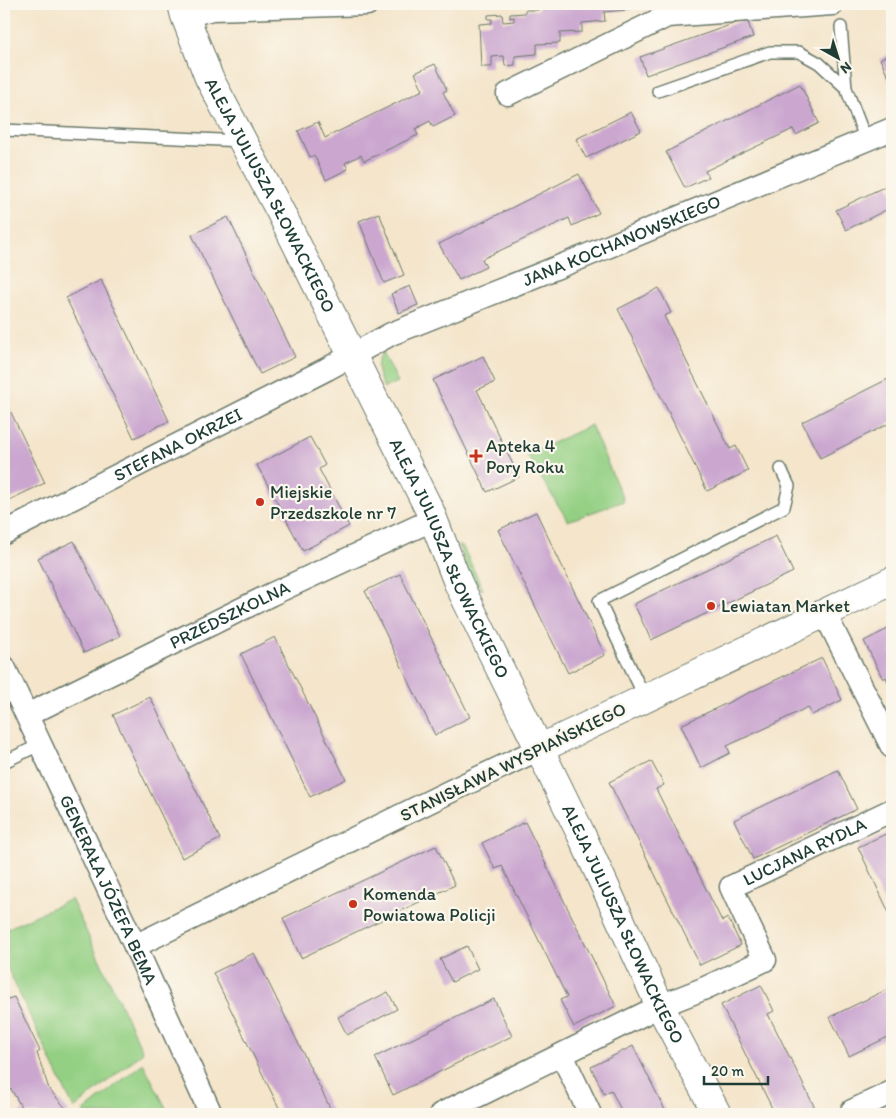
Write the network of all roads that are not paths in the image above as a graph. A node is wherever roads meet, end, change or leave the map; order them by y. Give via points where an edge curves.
1 (367, 4) edge
2 (832, 4) edge
3 (183, 10) edge
4 (667, 10) edge
5 (840, 27) dead end
6 (846, 88) junction
7 (658, 91) dead end
8 (508, 94) dead end
9 (892, 129) edge
10 (4, 130) edge
11 (866, 140) junction
12 (243, 141) junction
13 (351, 354) junction
14 (781, 469) dead end
15 (434, 519) junction
16 (4, 533) edge
17 (892, 580) edge
18 (825, 614) junction
19 (4, 666) edge
20 (644, 698) junction
21 (27, 715) junction
22 (41, 744) junction
23 (892, 747) edge
24 (539, 749) junction
25 (4, 762) edge
26 (892, 810) edge
27 (135, 946) junction
28 (660, 1006) junction
29 (562, 1055) junction
30 (892, 1092) edge
31 (211, 1114) edge
32 (441, 1114) edge
33 (590, 1114) edge
34 (717, 1114) edge
35 (854, 1114) edge

1 - 3 street
2 - 4 street
3 - 12 street, ALEJA JULIUSZA SŁOWACKIEGO via 209,78
4 - 8 street
5 - 6 lane
6 - 7 lane via 818,63 799,52 770,52
6 - 11 lane
9 - 11 street, JANA KOCHANOWSKIEGO
10 - 12 lane
11 - 13 street, JANA KOCHANOWSKIEGO via 391,334
12 - 13 street, ALEJA JULIUSZA SŁOWACKIEGO
13 - 15 street, ALEJA JULIUSZA SŁOWACKIEGO
13 - 16 street, STEFANA OKRZEI
14 - 20 lane via 789,486 784,507 599,601
15 - 21 street, PRZEDSZKOLNA via 270,595
15 - 24 street, ALEJA JULIUSZA SŁOWACKIEGO via 458,583
17 - 18 street, STANISŁAWA WYSPIAŃSKIEGO
18 - 20 street, STANISŁAWA WYSPIAŃSKIEGO
18 - 23 street
19 - 21 street, GENERAŁA JÓZEFA BEMA
20 - 24 street, STANISŁAWA WYSPIAŃSKIEGO
21 - 22 street, GENERAŁA JÓZEFA BEMA
22 - 25 lane
22 - 27 street, GENERAŁA JÓZEFA BEMA
24 - 27 street, STANISŁAWA WYSPIAŃSKIEGO
24 - 28 street, ALEJA JULIUSZA SŁOWACKIEGO
26 - 28 street, LUCJANA RYDLA via 731,887 766,960
27 - 31 street, GENERAŁA JÓZEFA BEMA
28 - 29 street
28 - 34 street, ALEJA JULIUSZA SŁOWACKIEGO
29 - 32 street
29 - 33 street
30 - 35 street via 852,1111

